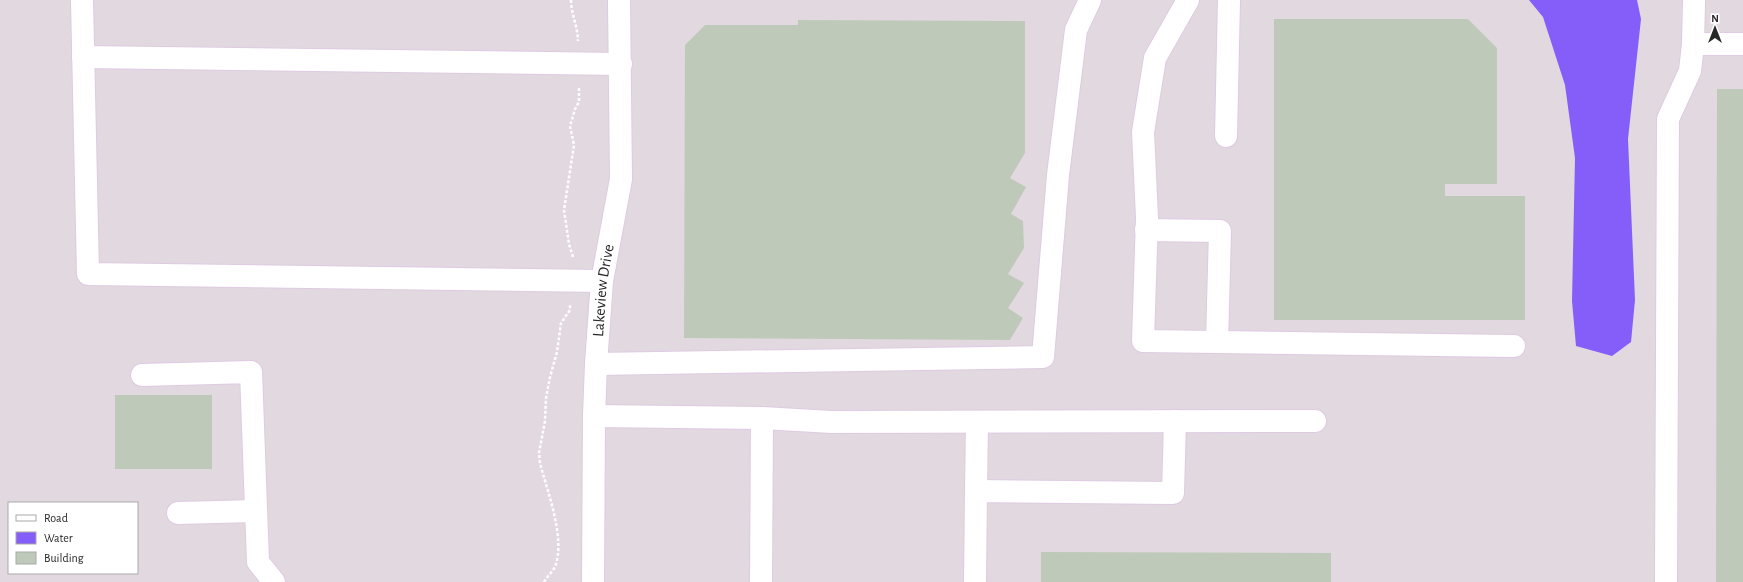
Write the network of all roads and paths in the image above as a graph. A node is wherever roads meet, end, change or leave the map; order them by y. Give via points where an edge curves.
1 (82, 0) edge
2 (619, 0) edge
3 (1090, 0) edge
4 (1188, 0) edge
5 (1229, 0) edge
6 (1694, 0) edge
7 (1693, 44) junction
8 (1743, 44) edge
9 (83, 56) junction
10 (621, 64) junction
11 (1226, 136) dead end
12 (1146, 230) junction
13 (602, 281) junction
14 (1217, 342) junction
15 (1514, 346) dead end
16 (596, 364) junction
17 (142, 375) dead end
18 (594, 416) junction
19 (762, 418) junction
20 (1175, 421) junction
21 (1315, 421) dead end
22 (977, 422) junction
23 (976, 490) junction
24 (256, 511) junction
25 (178, 513) dead end
26 (274, 582) edge
27 (593, 582) edge
28 (761, 582) edge
29 (975, 582) edge
30 (1666, 582) edge

1 - 9 street
2 - 10 street, Lakeview Drive
3 - 16 street via 1076,30 1058,175 1043,357
4 - 12 street via 1155,58 1143,132
5 - 11 street
6 - 7 street
7 - 8 street
7 - 30 street via 1690,71 1668,119
9 - 10 street
9 - 13 street via 88,274
10 - 13 street, Lakeview Drive via 621,179
12 - 14 street via 1220,231
12 - 14 street via 1143,341
13 - 16 street, Lakeview Drive
14 - 15 street
16 - 18 street, Lakeview Drive
17 - 24 street via 251,372
18 - 19 street
18 - 27 street, Lakeview Drive
19 - 22 street via 832,422
19 - 28 street
20 - 21 street
20 - 22 street
20 - 23 street via 1173,494
22 - 23 street
23 - 29 street
24 - 25 street
24 - 26 street via 258,562

